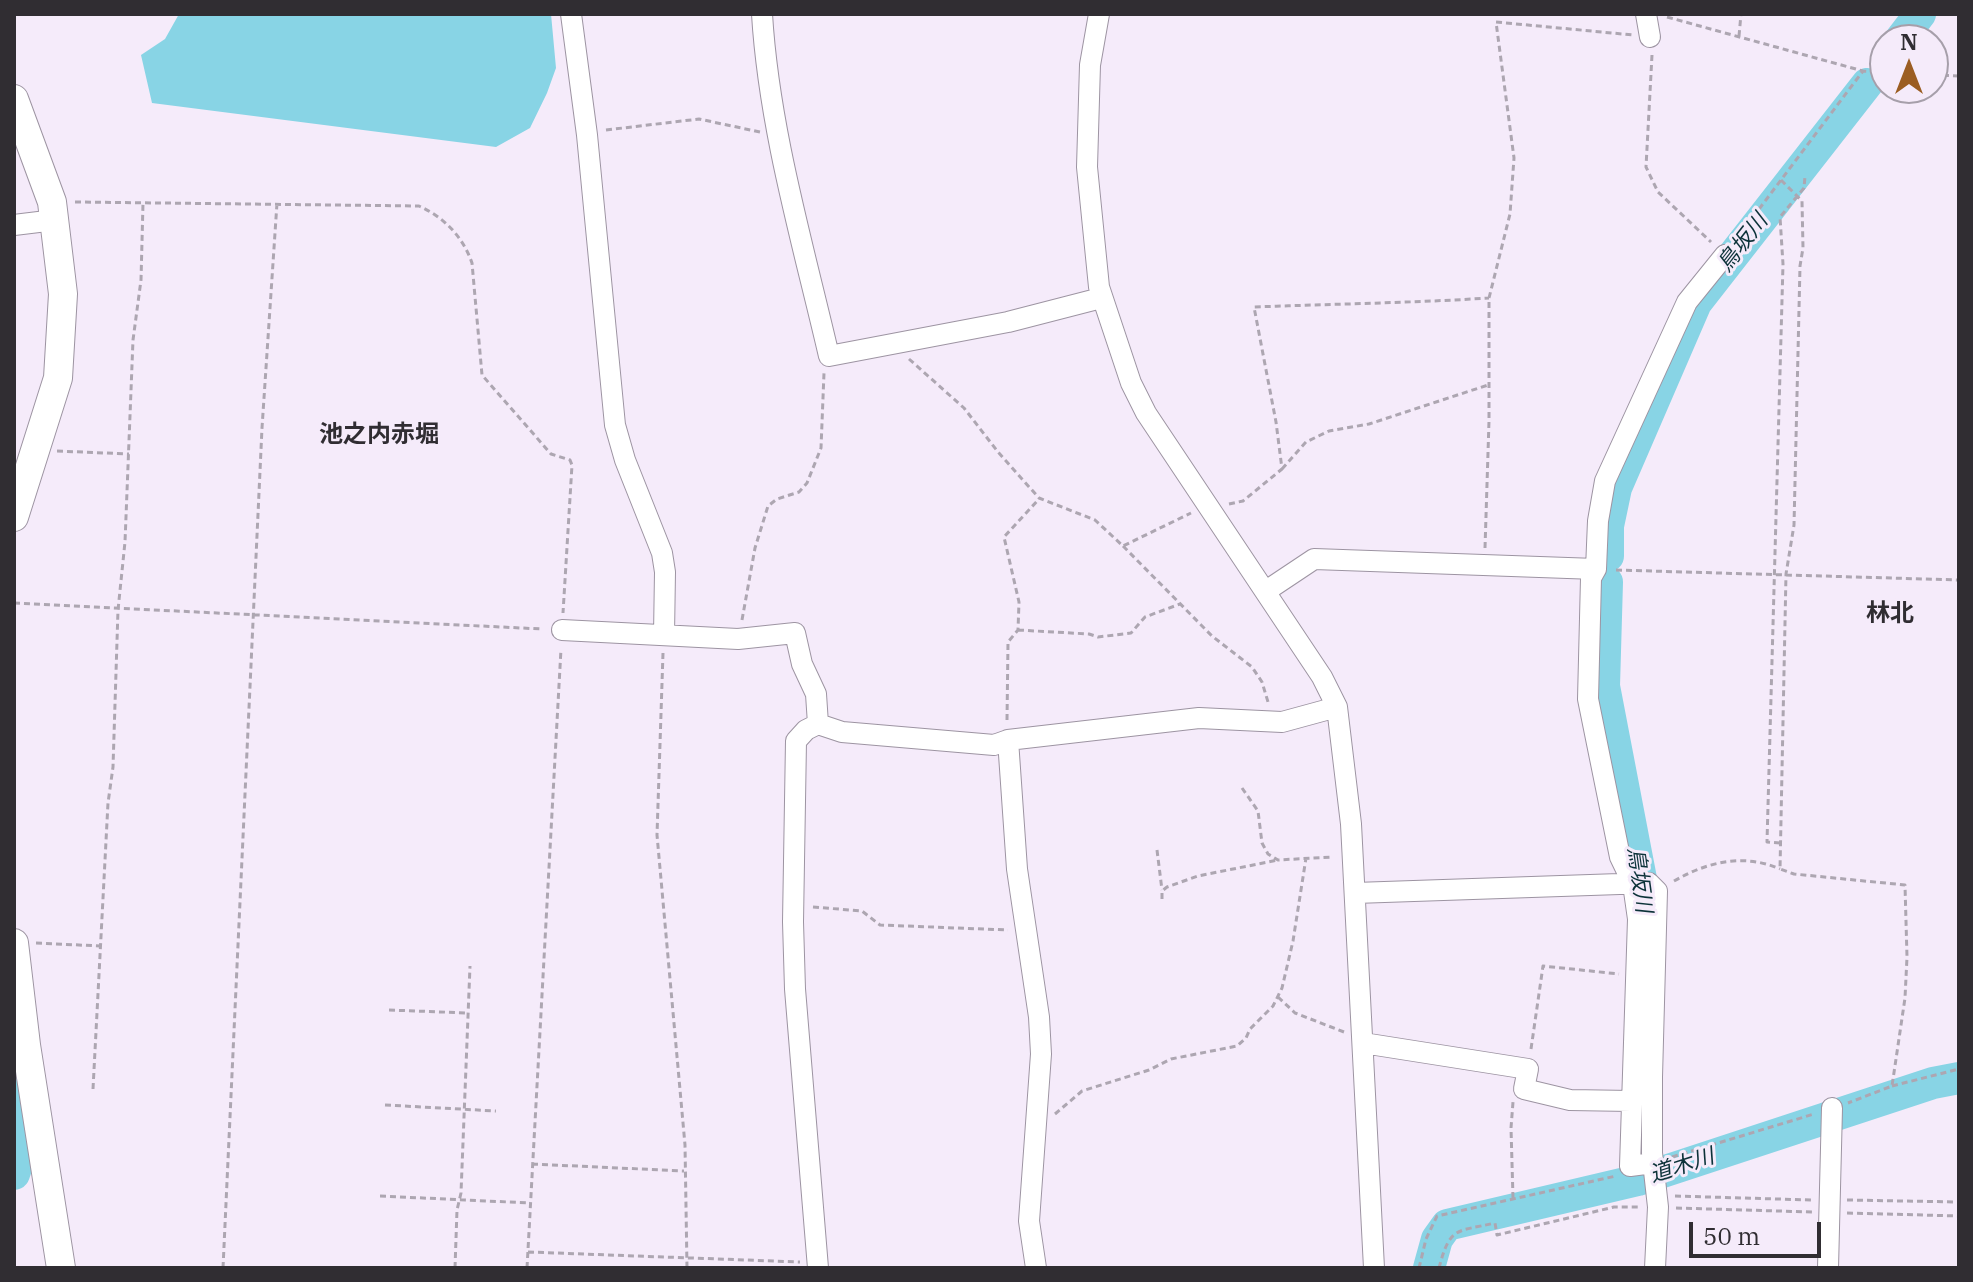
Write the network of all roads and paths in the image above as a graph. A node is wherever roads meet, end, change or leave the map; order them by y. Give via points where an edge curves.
1 (571, 14) edge
2 (762, 14) edge
3 (1099, 14) edge
4 (1741, 14) edge
5 (1648, 23) edge
6 (1739, 36) junction
7 (1863, 71) junction
8 (1869, 71) edge
9 (14, 99) edge
10 (587, 135) junction
11 (779, 136) junction
12 (23, 151) edge
13 (1805, 176) dead end
14 (1782, 180) junction
15 (1798, 197) junction
16 (143, 202) junction
17 (277, 203) junction
18 (53, 211) junction
19 (14, 225) edge
20 (1725, 255) junction
21 (1101, 298) junction
22 (1489, 298) junction
23 (885, 347) junction
24 (829, 356) junction
25 (1489, 385) junction
26 (38, 446) junction
27 (129, 454) junction
28 (1282, 469) junction
29 (1039, 498) junction
30 (1209, 509) junction
31 (14, 517) edge
32 (1123, 546) junction
33 (1484, 564) junction
34 (1596, 569) junction
35 (1773, 574) junction
36 (1786, 574) junction
37 (1959, 580) edge
38 (1266, 591) junction
39 (14, 603) edge
40 (1181, 604) junction
41 (118, 610) junction
42 (254, 615) junction
43 (562, 630) junction
44 (1018, 630) junction
45 (664, 635) junction
46 (738, 639) junction
47 (1337, 707) junction
48 (1268, 721) junction
49 (818, 724) junction
50 (1008, 740) junction
51 (1242, 788) dead end
52 (1780, 843) junction
53 (1157, 850) dead end
54 (1353, 856) junction
55 (1306, 858) junction
56 (1278, 860) junction
57 (1780, 869) junction
58 (1644, 885) junction
59 (1162, 891) junction
60 (1355, 893) junction
61 (1162, 899) dead end
62 (793, 907) junction
63 (1026, 930) junction
64 (14, 944) edge
65 (100, 946) junction
66 (470, 966) dead end
67 (1635, 976) junction
68 (1278, 997) junction
69 (389, 1010) dead end
70 (468, 1013) junction
71 (1363, 1041) junction
72 (1959, 1069) edge
73 (1526, 1079) junction
74 (1892, 1086) junction
75 (93, 1089) dead end
76 (1631, 1101) junction
77 (385, 1105) dead end
78 (465, 1109) junction
79 (496, 1111) dead end
80 (1832, 1118) junction
81 (1035, 1131) junction
82 (532, 1164) junction
83 (685, 1171) junction
84 (1651, 1178) junction
85 (380, 1196) dead end
86 (1513, 1198) junction
87 (459, 1201) junction
88 (1959, 1202) edge
89 (530, 1203) junction
90 (1830, 1206) junction
91 (1959, 1216) edge
92 (528, 1252) junction
93 (687, 1258) junction
94 (818, 1266) edge
95 (61, 1268) edge
96 (223, 1268) edge
97 (455, 1268) edge
98 (527, 1268) edge
99 (687, 1268) edge
100 (1036, 1268) edge
101 (1374, 1268) edge
102 (1419, 1268) edge
103 (1439, 1268) edge
104 (1655, 1268) edge
105 (1828, 1268) edge

1 - 10 street
2 - 11 street
3 - 21 street via 1090,65 1087,167
4 - 6 path
5 - 6 path via 1669,17
5 - 20 path via 1653,62 1646,167 1658,192
5 - 22 path via 1496,22 1514,158 1510,214
6 - 7 path
7 - 8 path
7 - 14 path
9 - 12 main road
10 - 11 path via 699,119
10 - 45 street via 615,425 662,553
11 - 24 street
12 - 18 main road
13 - 15 path
14 - 15 path
14 - 20 path
15 - 35 path via 1780,217
15 - 36 path via 1803,248 1794,525
16 - 17 path
16 - 18 path
16 - 27 path
17 - 42 path
17 - 43 path via 419,206 437,214 466,246 482,375 551,454 572,465
18 - 19 street
18 - 26 main road via 62,267 62,338 58,378
20 - 34 street via 1687,302 1605,481
21 - 23 street
21 - 30 street via 1146,413
22 - 25 path
22 - 28 path via 1254,307
23 - 24 street
23 - 29 path via 909,359 964,408
24 - 46 path via 824,365 821,448 799,492 768,506
25 - 28 path via 1369,424 1329,431 1306,442
25 - 33 path
26 - 27 path
26 - 31 main road
27 - 41 path
28 - 30 path via 1243,501
29 - 32 path via 1095,520
29 - 44 path via 1004,537 1019,602
30 - 32 path via 1193,511
30 - 38 street
32 - 40 path
33 - 34 street
33 - 38 street via 1314,559
34 - 35 path
34 - 58 street via 1591,578 1588,699 1620,857
35 - 36 path
35 - 52 path via 1767,842
36 - 37 path
36 - 52 path
38 - 47 street
39 - 41 path
40 - 44 path via 1145,617 1131,633 1098,637
40 - 48 path via 1252,667 1268,698
41 - 42 path
41 - 65 path
42 - 43 path
42 - 96 path
43 - 45 street
43 - 82 path
44 - 50 path via 1008,642
45 - 46 street
45 - 83 path via 657,835
46 - 49 street via 795,633 816,694
47 - 48 street
47 - 54 street
48 - 50 street via 1199,718
49 - 50 street via 842,732 933,741 994,745
49 - 62 street via 796,741
50 - 63 street
51 - 56 path via 1258,811 1262,843
52 - 57 path
53 - 59 path
54 - 55 path
54 - 60 street
55 - 56 path
55 - 68 path
56 - 59 path via 1198,876
57 - 58 path via 1740,860
57 - 74 path via 1905,885 1905,998
58 - 60 street
58 - 67 street
58 - 84 street
59 - 61 path
60 - 71 street
62 - 63 path via 852,908 880,925
62 - 94 street
63 - 81 street via 1041,1054
64 - 65 path
64 - 95 main road
65 - 75 path
66 - 70 path
67 - 73 path via 1543,966
67 - 76 street
68 - 71 path via 1295,1013
68 - 81 path via 1237,1046 1171,1059 1082,1091
69 - 70 path
70 - 78 path
71 - 73 street
71 - 101 street
72 - 74 path
73 - 76 street via 1570,1100
73 - 86 path via 1512,1114
74 - 80 path
76 - 84 street
77 - 78 path
78 - 79 path
78 - 87 path
80 - 84 path
80 - 90 street
81 - 100 street via 1029,1221
82 - 83 path
82 - 89 path
83 - 93 path
84 - 86 path via 1628,1173
84 - 90 path
84 - 90 path
84 - 103 path via 1614,1207 1497,1235 1495,1223 1456,1232 1446,1243
84 - 104 street
85 - 87 path
86 - 102 path via 1437,1216
87 - 89 path
87 - 97 path
88 - 90 path
89 - 92 path
90 - 91 path
90 - 105 street
92 - 93 path
92 - 98 path
93 - 94 path
93 - 99 path

